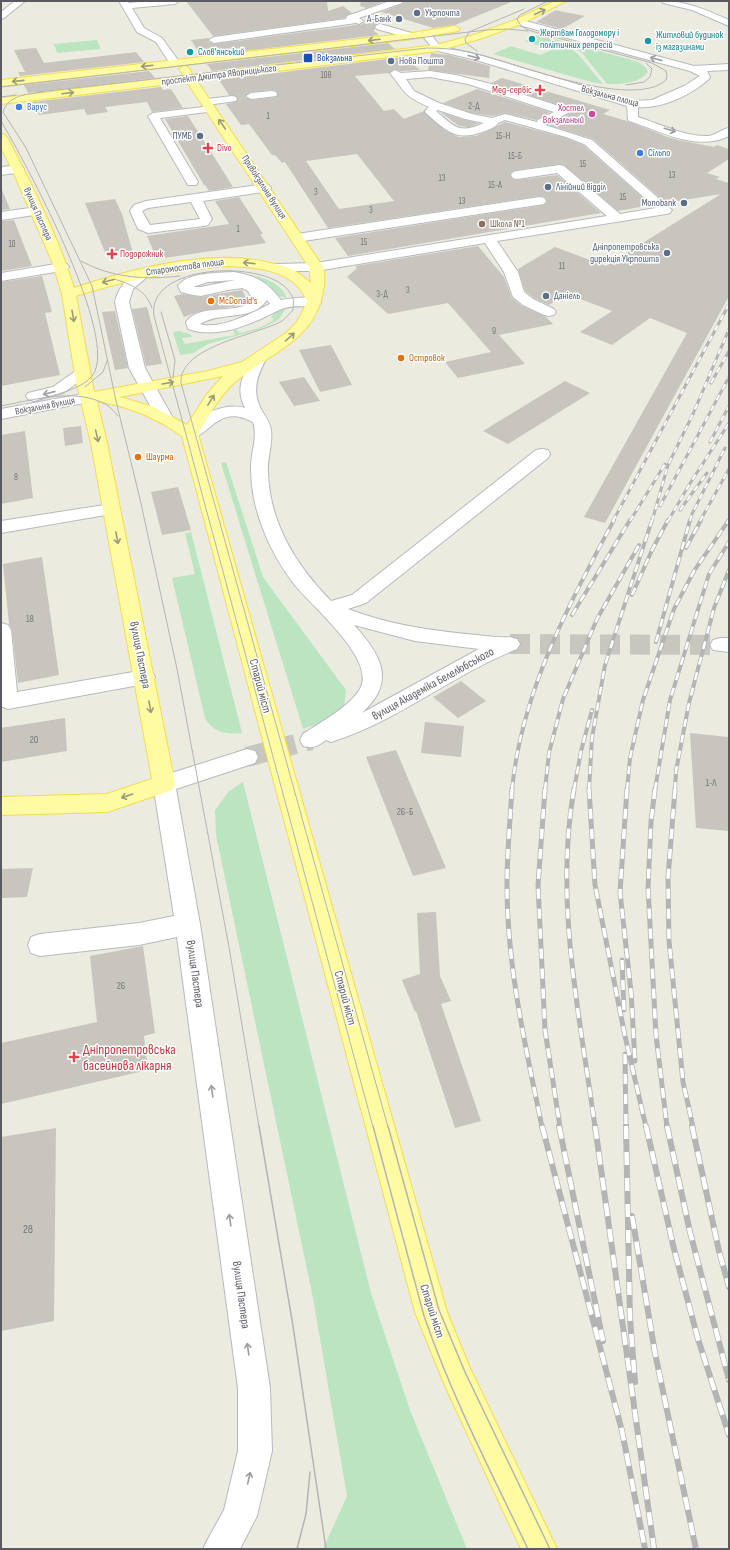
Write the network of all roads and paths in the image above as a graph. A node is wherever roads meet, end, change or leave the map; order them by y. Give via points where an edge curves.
1 (22, 1) edge
2 (175, 1) edge
3 (399, 1) edge
4 (562, 1) edge
5 (666, 1) edge
6 (704, 1) edge
7 (125, 4) edge
8 (682, 4) junction
9 (1, 16) edge
10 (494, 21) dead end
11 (518, 22) junction
12 (729, 23) edge
13 (466, 26) dead end
14 (380, 27) tunnel mouth
15 (426, 34) junction
16 (412, 36) junction
17 (214, 40) dead end
18 (437, 48) junction
19 (177, 63) junction
20 (726, 71) edge
21 (699, 72) junction
22 (190, 79) junction
23 (1, 83) edge
24 (272, 94) dead end
25 (251, 96) tunnel mouth
26 (232, 99) tunnel mouth
27 (1, 101) edge
28 (632, 104) junction
29 (209, 105) junction
30 (436, 106) junction
31 (655, 111) dead end
32 (492, 120) junction
33 (542, 122) dead end
34 (729, 131) edge
35 (1, 137) edge
36 (18, 169) junction
37 (1, 171) edge
38 (517, 175) dead end
39 (192, 182) dead end
40 (265, 188) junction
41 (195, 198) junction
42 (540, 201) dead end
43 (37, 210) junction
44 (1, 216) edge
45 (617, 218) junction
46 (594, 234) dead end
47 (506, 237) junction
48 (297, 238) junction
49 (489, 239) junction
50 (316, 267) junction
51 (62, 268) junction
52 (277, 268) junction
53 (146, 272) junction
54 (1, 277) edge
55 (69, 294) junction
56 (314, 302) junction
57 (278, 305) junction
58 (549, 312) dead end
59 (260, 358) junction
60 (82, 373) junction
61 (148, 387) junction
62 (88, 398) junction
63 (1, 402) edge
64 (1, 414) edge
65 (165, 418) junction
66 (259, 419) junction
67 (190, 434) junction
68 (542, 454) dead end
69 (111, 509) junction
70 (1, 527) edge
71 (328, 608) junction
72 (1, 630) edge
73 (145, 677) junction
74 (247, 757) tunnel mouth
75 (164, 784) junction
76 (1, 806) edge
77 (188, 924) junction
78 (40, 945) dead end
79 (221, 1549) edge
80 (539, 1549) edge

1 - 9 street
2 - 7 street
3 - 17 street via 350,18 362,22
11 -> 4 main road, проспект Дмитра Яворницького
5 - 8 street
6 - 8 street
7 - 19 street via 140,30 159,40
8 - 12 street
10 - 11 main road
11 - 18 main road, проспект Дмитра Яворницького
21 -> 11 street
13 - 15 main road, проспект Дмитра Яворницького
14 - 16 street
15 - 16 main road, проспект Дмитра Яворницького
15 - 18 street
16 -> 19 main road, проспект Дмитра Яворницького
18 - 22 main road, проспект Дмитра Яворницького via 383,59
18 -> 28 street, Вокзальна площа
19 - 22 main road, Привокзальна вулиця
19 -> 23 main road, проспект Дмитра Яворницького
20 - 21 street
21 - 28 street, Вокзальна площа via 705,77 702,80 662,101 645,105
27 -> 22 main road, проспект Дмитра Яворницького
22 - 29 main road, Привокзальна вулиця
24 - 25 street
26 - 29 street
28 - 31 street
28 -> 34 street via 633,119 700,138 716,138
29 - 39 street via 153,116
40 -> 29 main road, Привокзальна вулиця
30 - 32 street via 450,108 468,117
30 - 32 street via 430,111 448,127 461,134 472,133 493,123
30 - 33 street via 416,98 408,91 398,74 440,75 564,111
32 - 45 street via 505,117 588,142 666,210
35 - 36 main road, вулиця Пастера
36 - 37 street
36 - 43 main road, вулиця Пастера
38 - 45 street via 560,169
40 - 41 street
40 - 48 main road, Привокзальна вулиця
41 - 41 street via 146,205 136,211 143,226 148,229 204,222 206,219
42 - 48 street
43 - 44 street
43 - 51 main road, вулиця Пастера
45 - 47 street
46 - 47 street via 540,240
47 - 49 street
48 - 50 main road, Привокзальна вулиця
49 - 50 street
49 - 58 street via 511,272 518,294
50 - 52 street
50 - 56 main road, Привокзальна вулиця via 318,283
51 - 54 street
51 - 55 main road, вулиця Пастера
52 -> 53 main road, Старомостова площа via 230,261
52 - 56 main road, Старомостова площа via 288,272 305,285
53 -> 55 main road, Старомостова площа
53 - 61 street via 130,284 123,293 122,302 138,368
55 -> 60 main road
56 - 57 street
59 -> 56 main road via 299,328
57 - 57 street via 243,322 200,329 192,324 196,319 248,309 260,300 253,288 243,284 194,291 189,291 185,286 210,278 244,278 260,284
61 -> 59 main road via 210,375
59 - 66 street via 250,375 247,388 252,407
67 -> 59 main road via 214,395 234,375
60 - 62 main road
60 -> 63 street, Вокзальна вулиця via 58,390
61 - 62 main road
61 - 65 street
62 - 64 street, Вокзальна вулиця
62 - 65 main road via 116,401
62 -> 69 main road, вулиця Пастера
65 - 67 main road
66 - 67 street via 247,412 221,413 203,422
66 - 71 street via 263,431 260,483 270,523 279,546 292,568
67 - 80 main road, Старий міст via 429,1305 457,1377
68 - 71 street via 359,599
69 - 70 street
69 -> 73 main road, вулиця Пастера
71 - 71 street, вулиця Академіка Белелюбського via 367,655 374,670 373,681 368,694 356,706 311,740 338,732 393,708 475,658 510,644 422,637 369,624
72 - 73 street via 8,701
73 -> 75 main road, вулиця Пастера
74 - 75 street
75 -> 76 main road via 107,803
75 - 77 street, вулиця Пастера
77 - 78 street via 140,934
79 -> 77 street, вулиця Пастера via 240,1516 255,1451 254,1388

